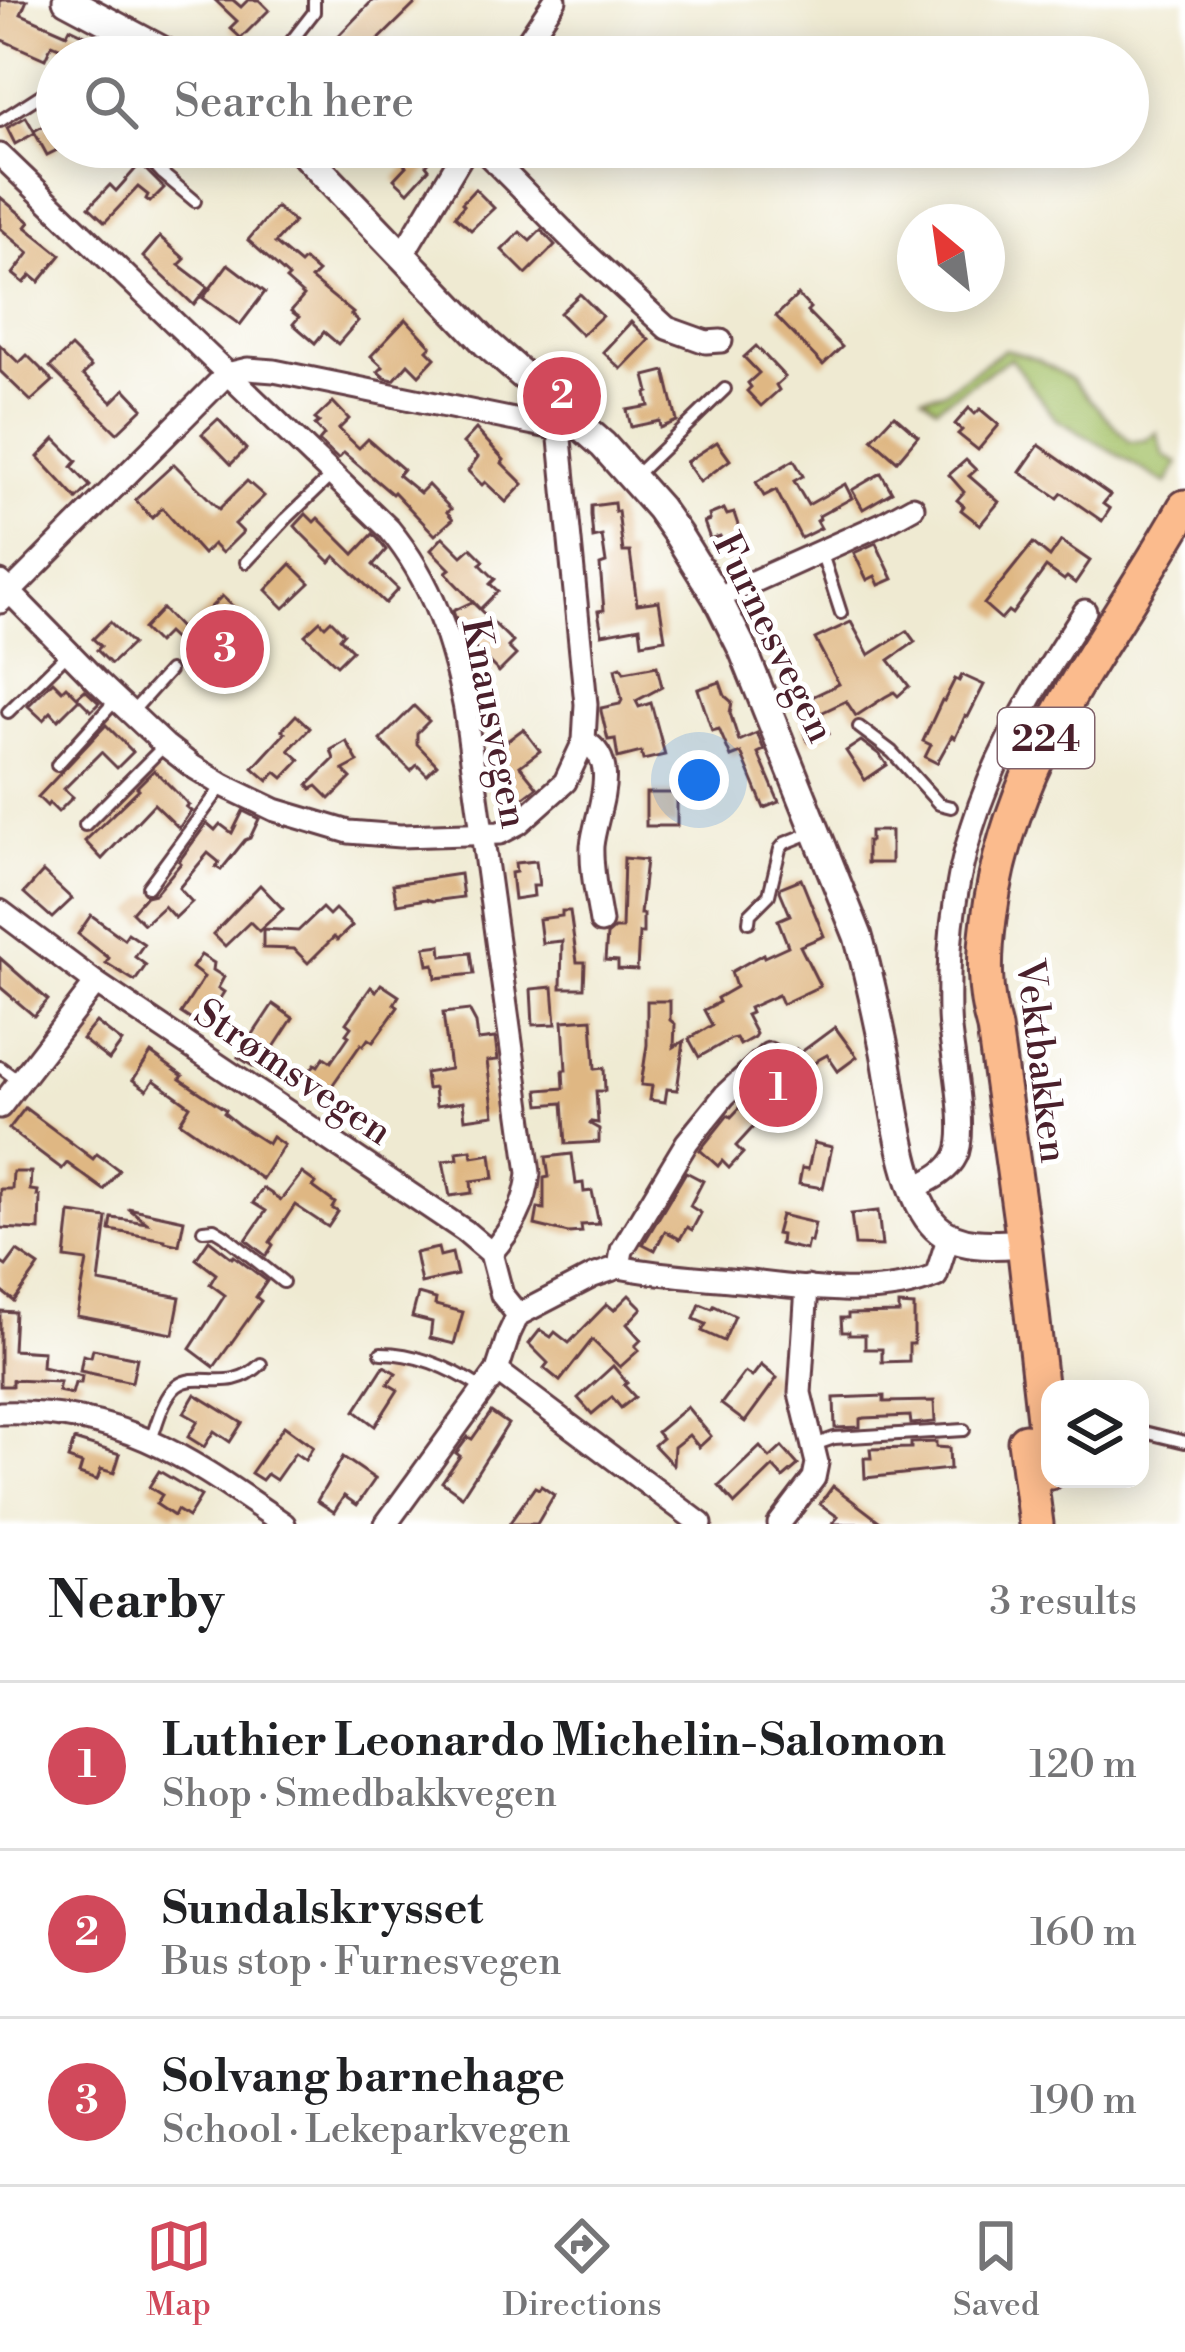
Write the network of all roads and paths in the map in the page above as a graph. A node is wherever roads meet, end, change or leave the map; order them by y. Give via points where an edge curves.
1 (67, 0) edge
2 (314, 0) edge
3 (555, 0) edge
4 (130, 36) edge
5 (295, 36) edge
6 (531, 36) edge
7 (36, 97) edge
8 (0, 121) edge
9 (0, 155) edge
10 (157, 168) edge
11 (318, 168) edge
12 (454, 168) edge
13 (501, 168) edge
14 (195, 201) dead end
15 (401, 257) junction
16 (721, 341) dead end
17 (226, 374) junction
18 (725, 388) dead end
19 (565, 422) junction
20 (333, 473) junction
21 (633, 477) junction
22 (913, 507) dead end
23 (1185, 507) edge
24 (820, 551) junction
25 (246, 562) dead end
26 (3, 592) edge
27 (717, 598) junction
28 (1085, 611) dead end
29 (841, 613) dead end
30 (69, 652) junction
31 (169, 671) dead end
32 (124, 706) junction
33 (8, 712) dead end
34 (859, 727) dead end
35 (584, 741) junction
36 (165, 745) junction
37 (57, 765) dead end
38 (224, 785) junction
39 (951, 807) dead end
40 (85, 825) dead end
41 (818, 831) junction
42 (481, 832) junction
43 (148, 887) dead end
44 (0, 911) edge
45 (601, 922) dead end
46 (749, 922) dead end
47 (96, 983) junction
48 (769, 1054) dead end
49 (0, 1066) edge
50 (20, 1082) junction
51 (0, 1107) edge
52 (913, 1189) junction
53 (203, 1229) dead end
54 (949, 1236) junction
55 (1012, 1244) junction
56 (490, 1253) junction
57 (619, 1268) junction
58 (283, 1282) dead end
59 (807, 1287) junction
60 (518, 1315) junction
61 (381, 1353) dead end
62 (261, 1364) dead end
63 (490, 1380) junction
64 (0, 1413) edge
65 (1039, 1425) edge
66 (964, 1430) dead end
67 (1149, 1433) edge
68 (151, 1440) junction
69 (1185, 1442) edge
70 (814, 1445) junction
71 (1052, 1488) edge
72 (284, 1524) edge
73 (386, 1524) edge
74 (701, 1524) edge
75 (779, 1524) edge
76 (1036, 1524) edge
77 (1057, 1524) edge

1 - 4 street
2 - 5 lane
3 - 6 street
7 - 8 lane
9 - 17 street, Knausvegen
10 - 14 lane
11 - 15 street, Furnesvegen
12 - 15 street
13 - 16 street via 667,328
15 - 19 street, Furnesvegen
17 - 19 street via 274,371
17 - 20 street, Knausvegen
17 - 26 street
18 - 21 lane
19 - 21 street, Furnesvegen
19 - 35 street
20 - 25 lane
20 - 42 street, Knausvegen via 404,547 439,609 465,709
21 - 27 street, Furnesvegen
22 - 24 street
23 - 55 main road, Vektbakken / 224 via 1073,686 1025,782 994,879 985,998
24 - 27 street
24 - 29 lane
26 - 30 street
27 - 41 street, Furnesvegen
28 - 52 street, Vektbakken via 1010,731 970,829 949,970 958,1154
30 - 32 street
30 - 33 lane
31 - 32 lane
32 - 36 street
32 - 37 lane
34 - 39 lane
35 - 42 street via 553,795 519,823
35 - 45 street via 598,751 604,772 592,849
36 - 38 street
36 - 40 lane
38 - 42 street via 349,832
38 - 43 lane
41 - 46 lane via 780,849 769,895
41 - 52 street, Furnesvegen via 871,980
42 - 56 street, Knausvegen via 529,1173 521,1210
44 - 47 street, Strømsvegen
47 - 50 street
47 - 56 street, Strømsvegen
48 - 57 street via 687,1142
49 - 50 lane
50 - 51 street
52 - 54 street, Furnesvegen
53 - 58 lane via 224,1235
54 - 55 street
54 - 59 street via 936,1276 918,1283
55 - 65 main road, 224
56 - 60 street, Strømsvegen via 502,1295
57 - 59 street
57 - 60 street
59 - 70 street via 800,1394
60 - 63 street
61 - 63 lane
62 - 68 lane via 226,1382 179,1384
63 - 73 street
63 - 74 street
64 - 68 street via 64,1416
65 - 76 main road, 224
66 - 70 lane
67 - 69 lane
68 - 72 street
70 - 75 street via 814,1478
71 - 77 main road, 224

